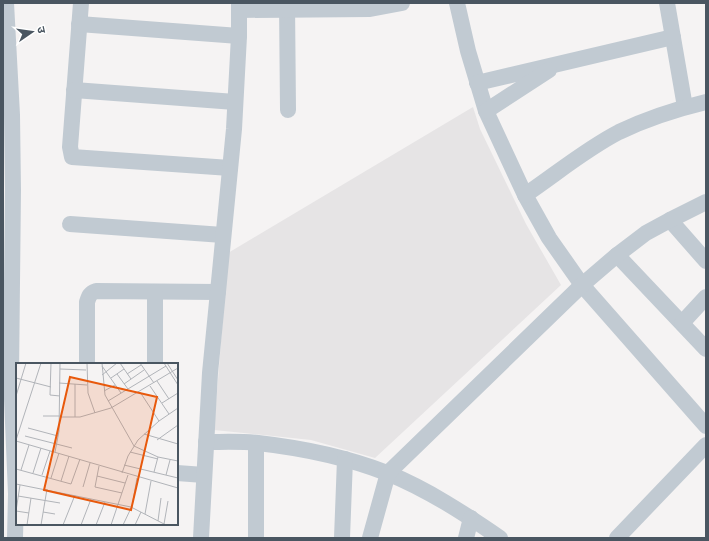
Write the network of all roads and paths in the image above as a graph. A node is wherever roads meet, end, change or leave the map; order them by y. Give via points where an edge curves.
1 (81, 3) edge
2 (402, 3) edge
3 (457, 3) edge
4 (667, 3) edge
5 (287, 6) edge
6 (342, 6) edge
7 (239, 7) edge
8 (6, 12) edge
9 (79, 24) junction
10 (239, 36) junction
11 (673, 37) junction
12 (559, 64) junction
13 (477, 83) junction
14 (74, 90) junction
15 (235, 102) junction
16 (706, 102) edge
17 (685, 107) junction
18 (288, 110) dead end
19 (486, 111) junction
20 (230, 168) junction
21 (8, 189) edge
22 (525, 195) junction
23 (706, 202) edge
24 (670, 220) junction
25 (70, 224) dead end
26 (223, 235) junction
27 (617, 255) junction
28 (706, 261) edge
29 (582, 285) junction
30 (8, 290) edge
31 (155, 292) junction
32 (218, 292) junction
33 (706, 297) edge
34 (682, 324) junction
35 (706, 349) edge
36 (87, 363) edge
37 (155, 363) edge
38 (7, 375) edge
39 (706, 426) edge
40 (206, 442) junction
41 (256, 443) junction
42 (706, 444) edge
43 (344, 459) junction
44 (11, 463) edge
45 (178, 473) edge
46 (388, 473) junction
47 (204, 476) junction
48 (471, 518) junction
49 (16, 538) edge
50 (195, 538) edge
51 (201, 538) edge
52 (256, 538) edge
53 (342, 538) edge
54 (370, 538) edge
55 (466, 538) edge
56 (500, 538) edge
57 (617, 538) edge

1 - 9 street
2 - 6 street via 370,9
3 - 13 street
4 - 11 street
5 - 6 street
5 - 7 street
5 - 18 street
7 - 10 street
8 - 21 street via 12,115
9 - 10 street
9 - 14 street
10 - 15 street
11 - 12 street
11 - 17 street
12 - 13 street
12 - 19 street
13 - 19 street
14 - 15 street
14 - 20 street via 70,147 72,157
15 - 20 street
16 - 17 street
17 - 22 street via 620,132
19 - 22 street
20 - 26 street
21 - 30 street
22 - 29 street via 549,238
23 - 24 street
24 - 27 street via 646,233
24 - 28 street
25 - 26 street
26 - 32 street
27 - 29 street
27 - 34 street
29 - 39 street
29 - 46 street
30 - 38 street
31 - 32 street
31 - 36 street via 96,291 89,296
31 - 37 street
32 - 40 street
33 - 34 street
34 - 35 street
38 - 44 street
40 - 41 street
40 - 47 street
41 - 43 street via 315,451
41 - 52 street
42 - 57 street
43 - 46 street
43 - 53 street
44 - 49 street via 16,494
45 - 47 street
46 - 48 street
46 - 54 street
47 - 51 street
48 - 55 street
48 - 56 street
50 - 51 street

